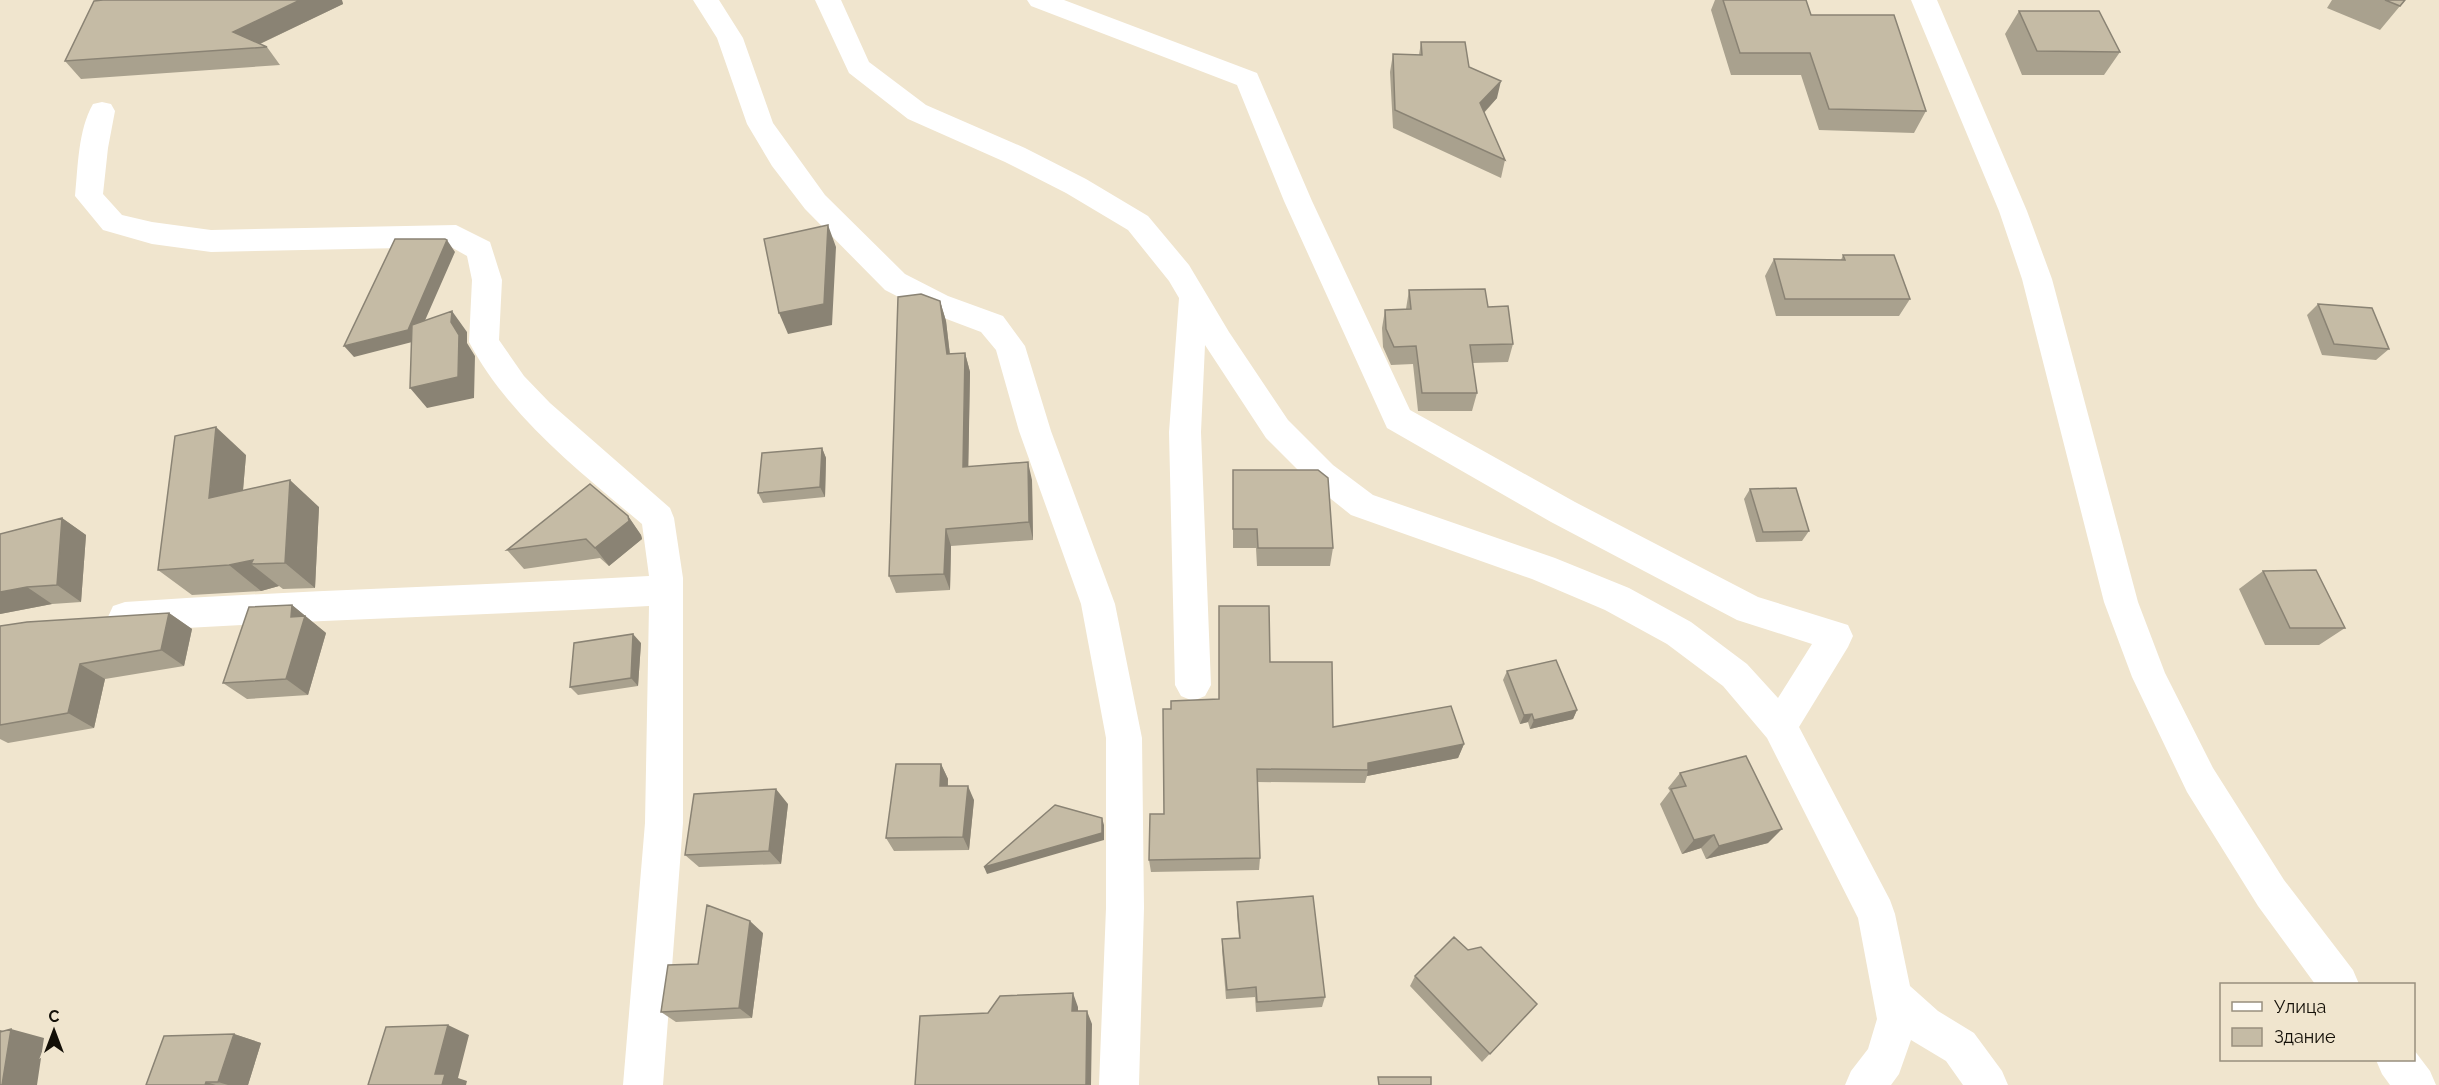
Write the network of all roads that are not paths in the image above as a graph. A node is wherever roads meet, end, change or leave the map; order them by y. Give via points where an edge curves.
1 (706, 0) edge
2 (828, 0) edge
3 (1040, 0) edge
4 (1924, 0) edge
5 (102, 111) dead end
6 (1194, 298) junction
7 (665, 590) junction
8 (96, 619) edge
9 (1193, 686) dead end
10 (1780, 726) junction
11 (2338, 983) edge
12 (1893, 998) junction
13 (2398, 1061) edge
14 (643, 1085) edge
15 (1119, 1085) edge
16 (1865, 1085) edge
17 (1988, 1085) edge
18 (2416, 1085) edge

1 - 15 street via 730,38 760,124 815,202 895,282 938,304 992,324 1010,346 1035,431 1098,604 1124,738 1125,908
2 - 6 street via 858,67 917,112 1015,155 1137,223 1179,273
3 - 10 street via 1248,79 1311,231 1398,419 1563,512 1749,609 1836,636
4 - 11 street via 2037,279 2121,602 2149,677 2200,780 2271,893
5 - 7 street via 89,196 113,223 212,241 456,236 480,250 487,280 484,342 513,385 539,412 658,518
6 - 9 street via 1185,432
6 - 10 street via 1277,429 1322,474 1362,505 1617,598 1679,633 1735,675
7 - 8 street via 444,603 290,606
7 - 14 street via 664,823
10 - 12 street via 1876,914
12 - 16 street via 1897,1019 1894,1029 1884,1060
12 - 17 street via 1924,1025 1960,1047
13 - 18 street

